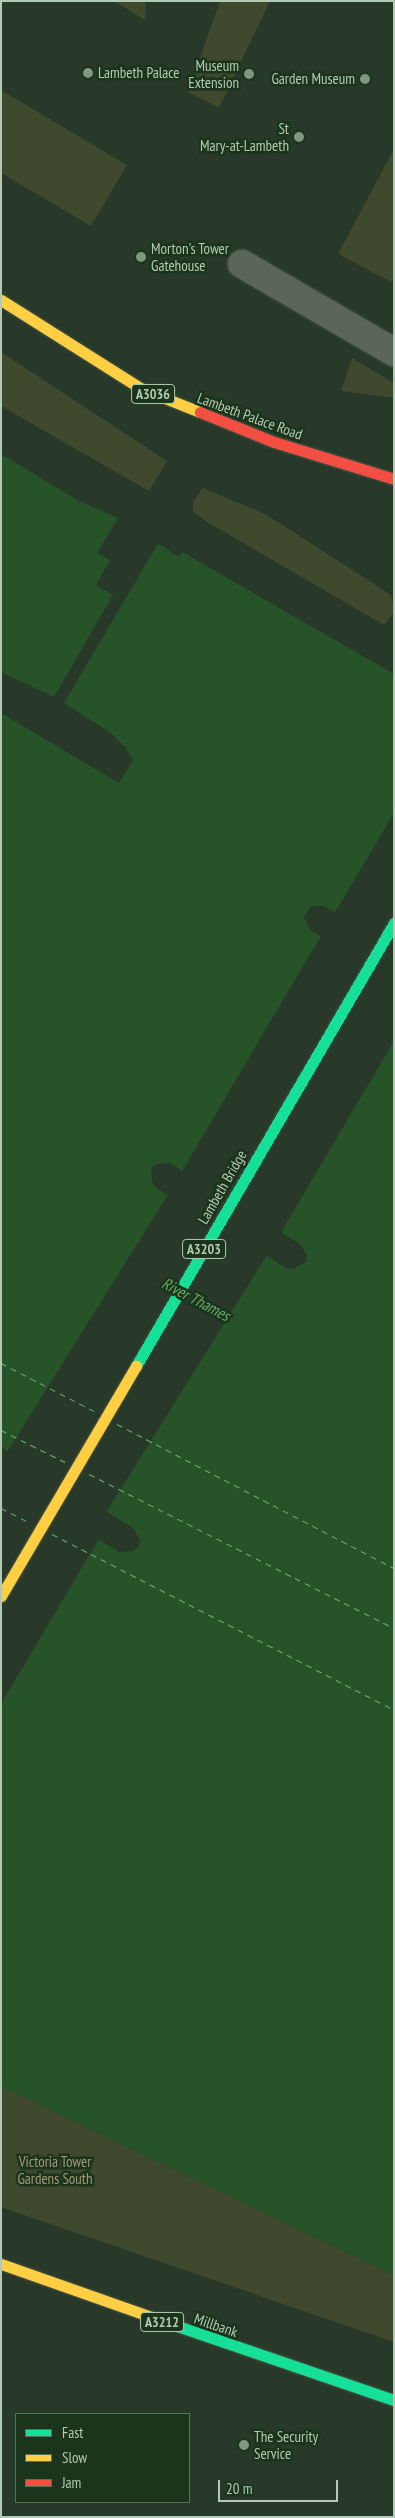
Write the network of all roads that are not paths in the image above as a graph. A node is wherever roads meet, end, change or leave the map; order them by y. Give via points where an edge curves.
1 (242, 264) dead end
2 (1, 300) edge
3 (394, 352) edge
4 (394, 479) edge
5 (394, 923) edge
6 (1, 1596) edge
7 (1, 2264) edge
8 (394, 2400) edge

1 - 3 street
2 - 4 main road, Lambeth Palace Road / A3036 via 142,389 274,442
5 - 6 main road, Lambeth Bridge / A3203
7 - 8 main road, Millbank / A3212 via 259,2356

